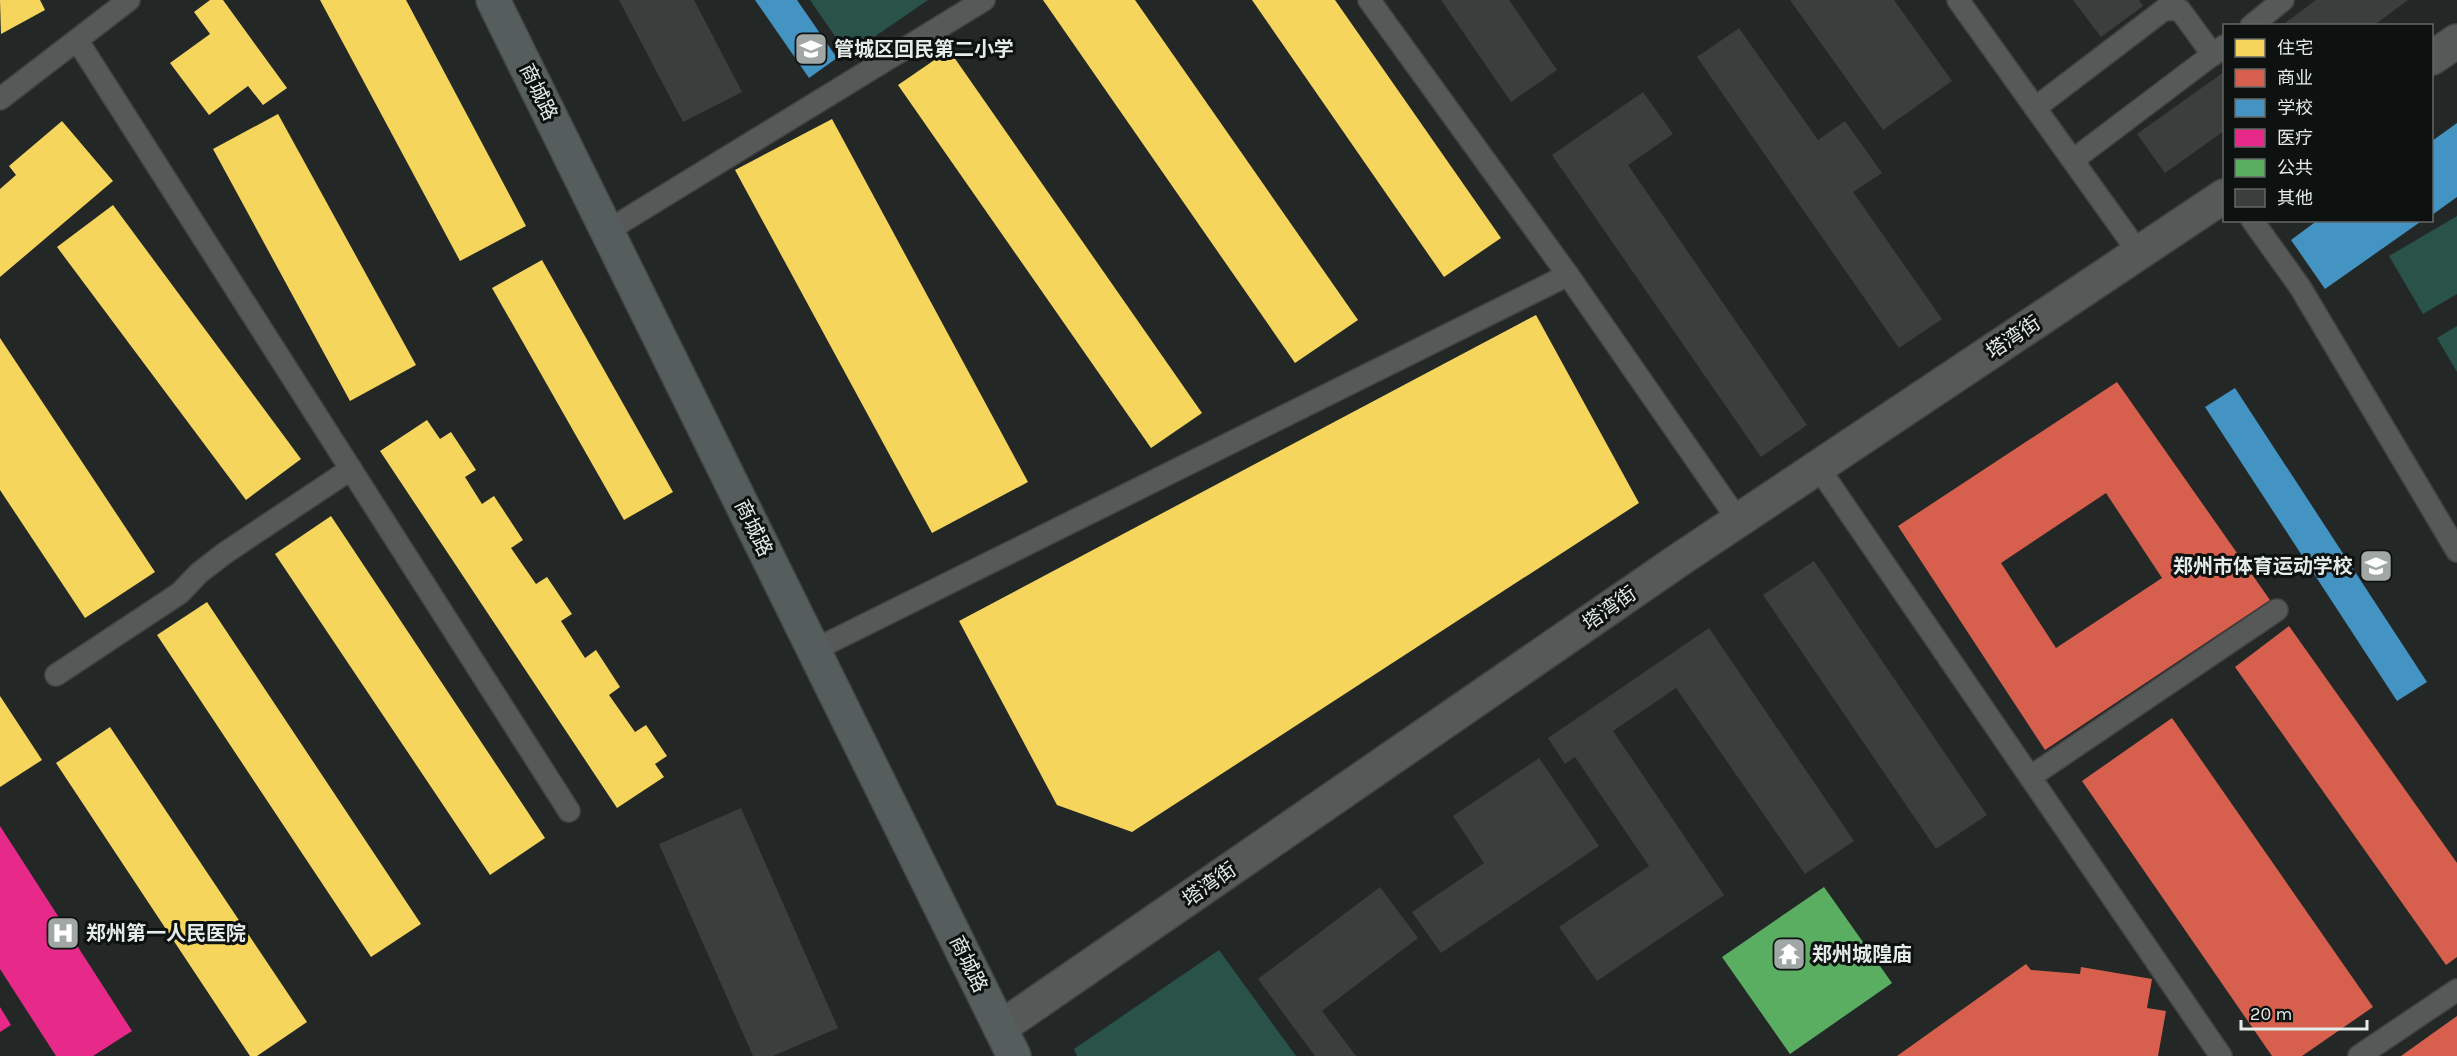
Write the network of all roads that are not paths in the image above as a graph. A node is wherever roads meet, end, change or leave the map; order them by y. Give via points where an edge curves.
1 (129, 0) edge
2 (493, 0) edge
3 (984, 0) edge
4 (1369, 0) edge
5 (1958, 0) edge
6 (2283, 0) edge
7 (2253, 24) edge
8 (77, 40) junction
9 (2457, 41) edge
10 (2219, 50) edge
11 (2433, 57) edge
12 (0, 99) edge
13 (2036, 108) junction
14 (2073, 160) junction
15 (2223, 197) edge
16 (2253, 222) edge
17 (607, 231) junction
18 (2139, 253) junction
19 (1568, 275) junction
20 (1818, 467) junction
21 (351, 469) junction
22 (1738, 520) junction
23 (2457, 551) edge
24 (2277, 610) dead end
25 (814, 651) junction
26 (56, 675) dead end
27 (2030, 777) junction
28 (569, 811) dead end
29 (2457, 990) edge
30 (1007, 1042) edge
31 (2221, 1056) edge
32 (2359, 1056) edge

1 - 8 lane
2 - 17 street, 商城路
3 - 17 lane
4 - 19 lane
5 - 13 lane
6 - 7 lane
8 - 12 lane
8 - 21 lane
9 - 11 street
10 - 13 lane via 2180,10 2165,9
10 - 14 lane
13 - 14 lane
14 - 18 lane
15 - 18 street, 塔湾街
16 - 23 lane via 2300,287
17 - 25 street, 商城路
18 - 20 street, 塔湾街
19 - 22 lane
19 - 25 lane
20 - 22 street, 塔湾街
20 - 27 lane
21 - 26 lane via 225,553 180,593
21 - 28 lane
22 - 30 street, 塔湾街
24 - 27 lane
25 - 30 street, 商城路
27 - 31 lane
29 - 32 lane

